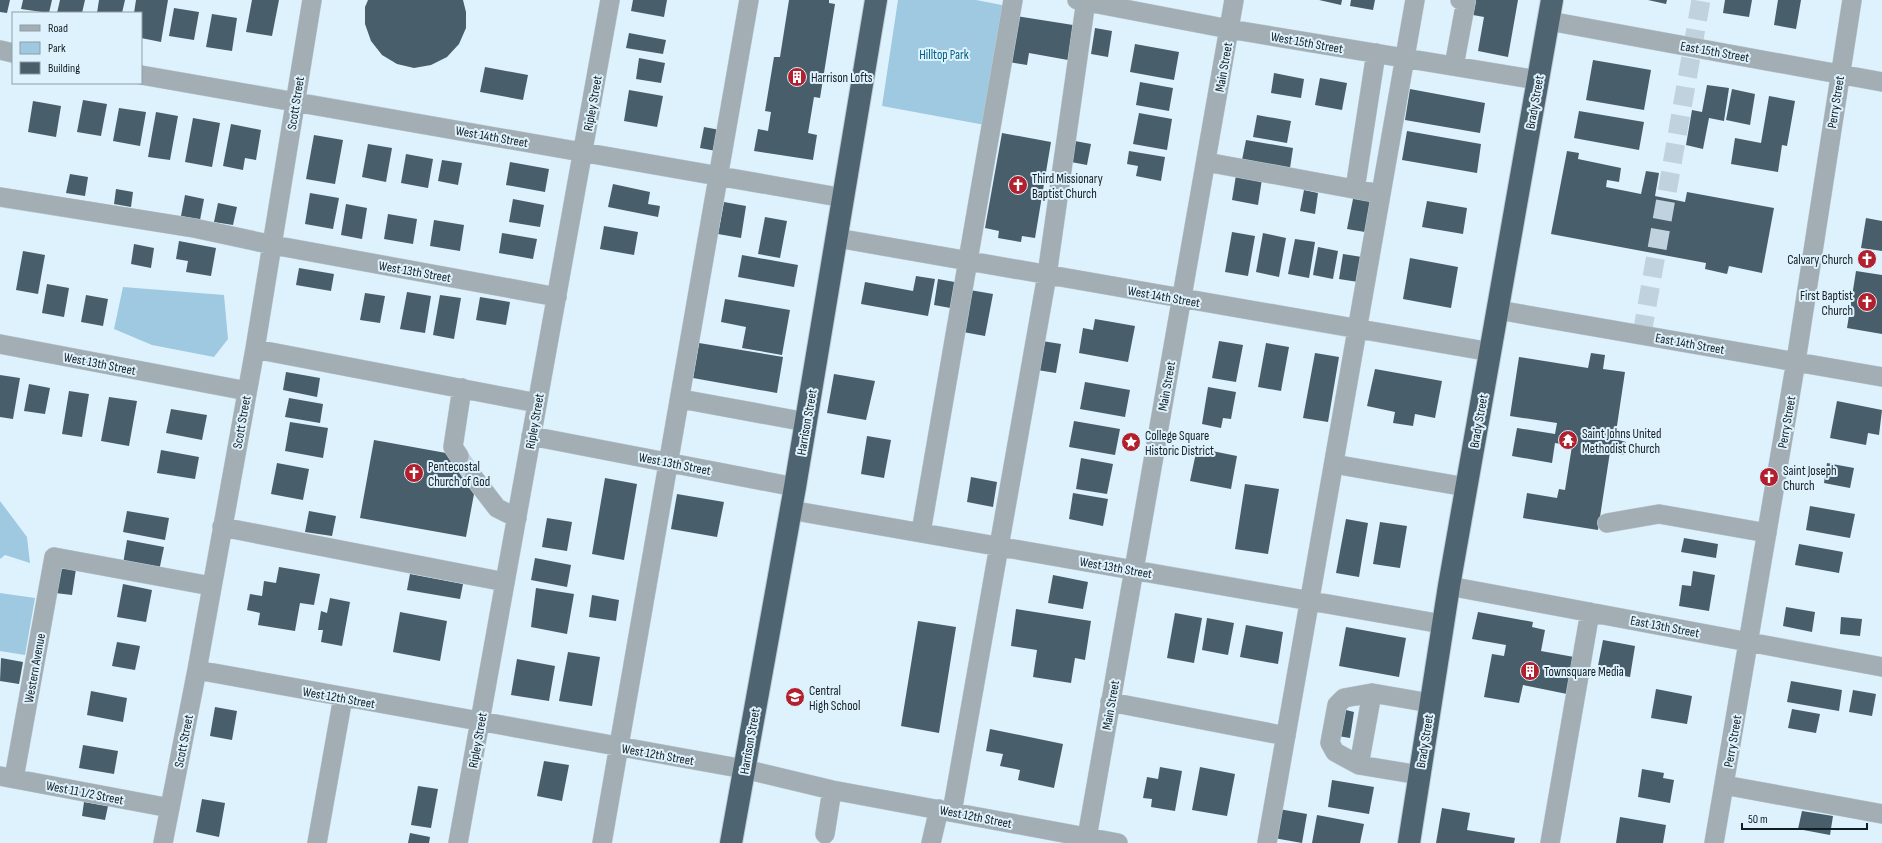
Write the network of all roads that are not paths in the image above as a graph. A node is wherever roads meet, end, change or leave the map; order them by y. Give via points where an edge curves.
1 (312, 0) edge
2 (610, 0) edge
3 (749, 0) edge
4 (876, 0) edge
5 (1012, 0) edge
6 (1234, 0) edge
7 (1415, 0) edge
8 (1460, 0) edge
9 (1852, 0) edge
10 (1083, 1) edge
11 (1551, 10) edge
12 (1229, 28) junction
13 (0, 50) edge
14 (12, 53) edge
15 (1376, 53) junction
16 (1406, 58) junction
17 (1454, 66) junction
18 (1839, 74) junction
19 (142, 75) edge
20 (1538, 80) junction
21 (1882, 82) edge
22 (294, 101) junction
23 (583, 152) junction
24 (1206, 162) junction
25 (719, 175) junction
26 (1354, 189) junction
27 (1381, 194) junction
28 (0, 197) edge
29 (844, 198) junction
30 (837, 238) junction
31 (273, 245) junction
32 (967, 261) junction
33 (1047, 275) junction
34 (557, 297) junction
35 (1182, 299) junction
36 (1498, 310) junction
37 (1358, 329) junction
38 (0, 344) edge
39 (255, 349) junction
40 (1491, 352) junction
41 (1796, 361) junction
42 (1882, 377) edge
43 (462, 388) junction
44 (247, 391) junction
45 (681, 399) junction
46 (537, 403) junction
47 (806, 422) junction
48 (532, 436) junction
49 (459, 456) tunnel mouth
50 (670, 462) junction
51 (1344, 466) dead end
52 (474, 478) tunnel mouth
53 (795, 486) junction
54 (1466, 487) junction
55 (790, 510) junction
56 (517, 518) junction
57 (1607, 523) dead end
58 (222, 527) junction
59 (921, 532) junction
60 (1767, 532) junction
61 (999, 546) junction
62 (1134, 570) junction
63 (505, 582) junction
64 (212, 586) junction
65 (1448, 586) junction
66 (1310, 601) junction
67 (1590, 612) junction
68 (1442, 624) junction
69 (1748, 642) junction
70 (1882, 667) edge
71 (197, 670) junction
72 (1372, 693) junction
73 (343, 697) junction
74 (1110, 702) junction
75 (1430, 703) junction
76 (480, 722) junction
77 (1286, 736) junction
78 (619, 747) junction
79 (1359, 764) junction
80 (744, 769) junction
81 (1419, 775) junction
82 (7, 777) edge
83 (1724, 785) junction
84 (832, 790) junction
85 (170, 808) junction
86 (945, 810) junction
87 (1882, 814) edge
88 (825, 834) dead end
89 (1086, 840) edge
90 (163, 843) edge
91 (317, 843) edge
92 (458, 843) edge
93 (602, 843) edge
94 (731, 843) edge
95 (931, 843) edge
96 (1118, 843) edge
97 (1267, 843) edge
98 (1409, 843) edge
99 (1550, 843) edge
100 (1714, 843) edge

1 - 22 street, Scott Street
2 - 23 street, Ripley Street
3 - 25 street
4 - 29 highway, Harrison Street
5 - 32 street
6 - 12 street, Main Street
7 - 16 street
8 - 17 street via 1466,1
9 - 18 street, Perry Street
10 - 12 street, West 15th Street
10 - 33 street
11 - 18 street, East 15th Street
11 - 20 highway, Brady Street
12 - 15 street, West 15th Street
12 - 24 street, Main Street
13 - 14 street
15 - 16 street, West 15th Street
15 - 26 street
16 - 17 street, West 15th Street
16 - 27 street
17 - 20 street, West 15th Street
18 - 21 street, East 15th Street
18 - 41 street, Perry Street
19 - 22 street, West 14th Street
20 - 36 highway, Brady Street
22 - 23 street, West 14th Street
22 - 31 street, Scott Street
23 - 25 street, West 14th Street
23 - 34 street, Ripley Street
24 - 26 street
24 - 35 street, Main Street
25 - 29 street, West 14th Street
25 - 45 street
26 - 27 street
27 - 37 street
28 - 31 street, West 13th Street via 194,228
29 - 30 highway, Harrison Street
30 - 32 street, West 14th Street
30 - 47 highway, Harrison Street
31 - 34 street, West 13th Street
31 - 39 street, Scott Street
32 - 33 street, West 14th Street
32 - 59 street
33 - 35 street, West 14th Street
33 - 61 street
34 - 46 street, Ripley Street
35 - 37 street, West 14th Street
35 - 62 street, Main Street
36 - 40 highway, Brady Street
36 - 41 street, East 14th Street
37 - 40 street, West 14th Street
37 - 66 street
38 - 44 street, West 13th Street
39 - 43 street
39 - 44 street, Scott Street
40 - 54 highway, Brady Street
41 - 42 street, East 14th Street
41 - 60 street, Perry Street
43 - 46 street
43 - 49 street via 453,447
44 - 58 street, Scott Street
45 - 47 street
45 - 50 street
46 - 48 street, Ripley Street
47 - 53 highway, Harrison Street
48 - 50 street, West 13th Street
48 - 56 street, Ripley Street
50 - 53 street, West 13th Street
50 - 78 street
51 - 54 street
52 - 56 street via 497,508
53 - 55 highway, Harrison Street
54 - 65 highway, Brady Street
55 - 59 street, West 13th Street
55 - 80 highway, Harrison Street
56 - 63 street, Ripley Street
57 - 60 street via 1659,514
58 - 63 street
58 - 64 street, Scott Street
59 - 61 street, West 13th Street
60 - 69 street, Perry Street
61 - 62 street, West 13th Street
61 - 86 street
62 - 66 street, West 13th Street
62 - 74 street, Main Street
63 - 76 street, Ripley Street
64 - 71 street, Scott Street
64 - 82 street, Western Avenue via 54,557
65 - 67 street, East 13th Street
65 - 68 highway, Brady Street
66 - 68 street, West 13th Street
66 - 77 street
67 - 69 street, East 13th Street
67 - 99 street
68 - 75 highway, Brady Street
69 - 70 street, East 13th Street
69 - 83 street, Perry Street
71 - 73 street, West 12th Street
71 - 85 street, Scott Street
72 - 75 street
72 - 79 street
72 - 79 street via 1344,698 1337,705 1330,743 1335,752
73 - 76 street, West 12th Street
73 - 91 street
74 - 77 street
74 - 89 street, Main Street
75 - 81 highway, Brady Street
76 - 78 street, West 12th Street
76 - 92 street, Ripley Street
77 - 97 street
78 - 80 street, West 12th Street
78 - 93 street
79 - 81 street
80 - 84 street, West 12th Street
80 - 94 highway, Harrison Street
81 - 98 highway, Brady Street
82 - 85 street, West 11 1/2 Street
83 - 87 street
83 - 100 street, Perry Street
84 - 86 street, West 12th Street
84 - 88 street
85 - 90 street, Scott Street
86 - 89 street, West 12th Street
86 - 95 street
89 - 96 street, West 12th Street

